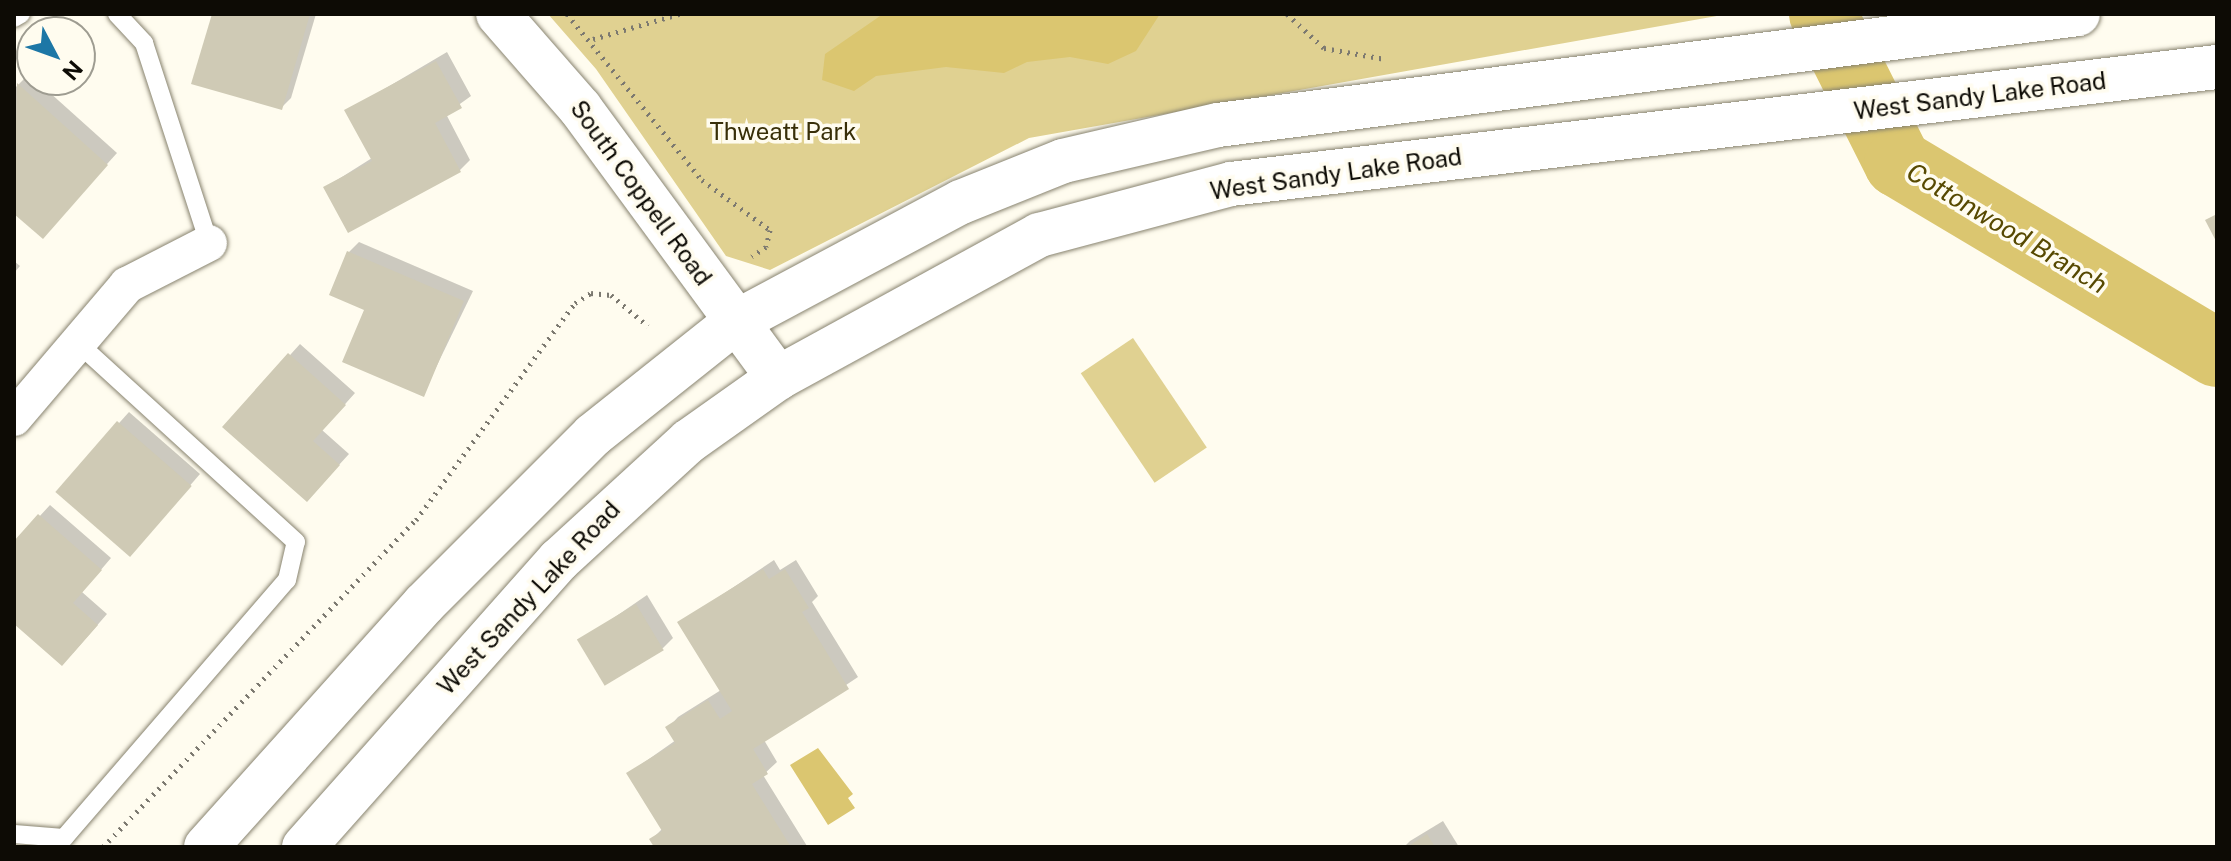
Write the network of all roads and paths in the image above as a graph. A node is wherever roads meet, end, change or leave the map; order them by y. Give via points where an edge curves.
1 (21, 14) edge
2 (117, 14) edge
3 (498, 14) edge
4 (567, 14) edge
5 (679, 14) edge
6 (1287, 14) edge
7 (2078, 14) edge
8 (14, 18) edge
9 (593, 39) junction
10 (1390, 59) dead end
11 (2217, 67) edge
12 (209, 243) joint
13 (752, 256) dead end
14 (734, 323) junction
15 (648, 326) dead end
16 (78, 343) junction
17 (778, 378) junction
18 (14, 418) edge
19 (14, 834) edge
20 (103, 847) edge
21 (206, 847) edge
22 (304, 847) edge

1 - 8 lane
2 - 12 lane via 144,43
3 - 14 main road, South Coppell Road via 580,108
4 - 9 path
5 - 9 path
6 - 10 path via 1324,48
7 - 14 main road via 1218,125 1063,161 961,202
9 - 13 path via 702,180 770,230 766,247
11 - 17 main road, West Sandy Lake Road via 1231,184 1039,235
12 - 16 street via 127,285
14 - 17 main road, South Coppell Road
14 - 21 main road via 582,446 424,604
15 - 20 path via 611,295 591,293 575,303 416,520
16 - 18 street
16 - 19 lane via 296,542 287,580 64,838
17 - 22 main road, West Sandy Lake Road via 689,441 559,560

